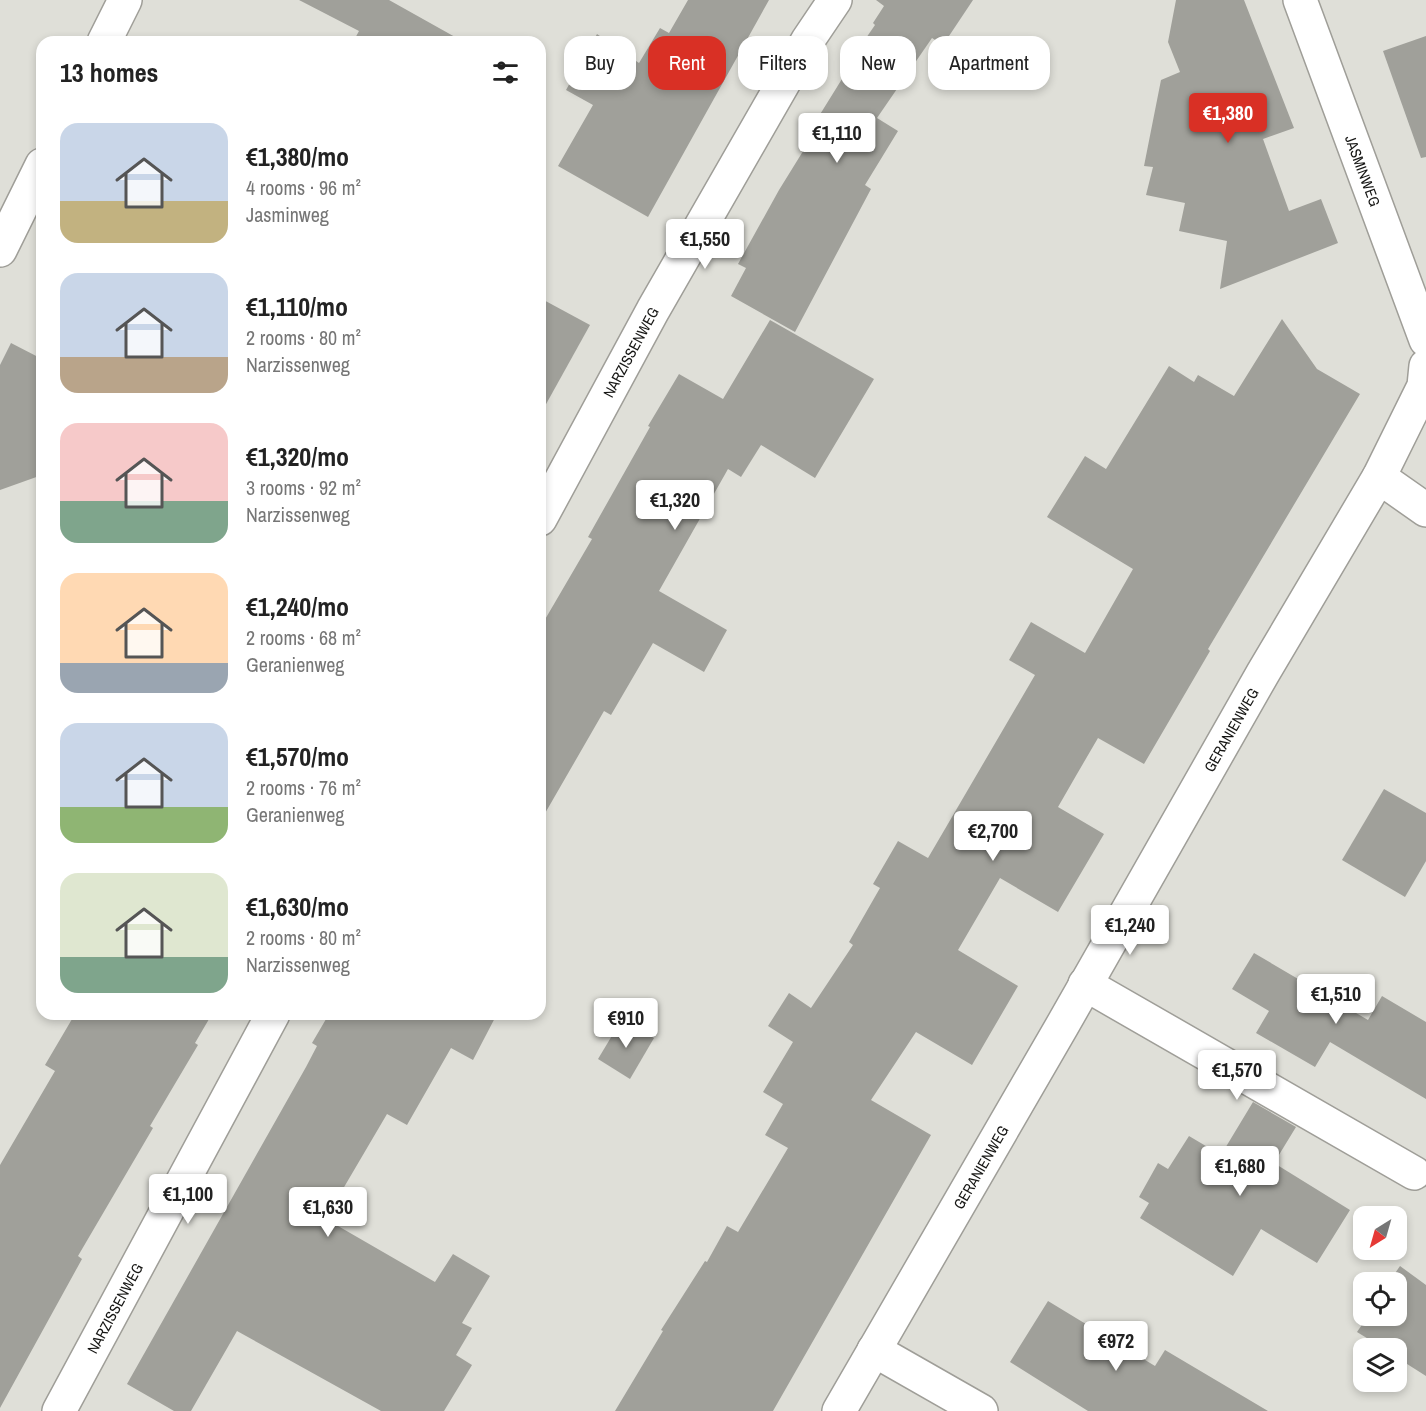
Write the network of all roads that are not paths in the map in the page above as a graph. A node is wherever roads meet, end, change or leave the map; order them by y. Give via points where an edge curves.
1 (125, 0) edge
2 (835, 0) edge
3 (1300, 0) edge
4 (107, 36) edge
5 (36, 177) edge
6 (0, 250) edge
7 (1426, 340) edge
8 (1426, 366) edge
9 (1379, 477) junction
10 (546, 508) edge
11 (1426, 510) edge
12 (1085, 984) junction
13 (270, 1020) edge
14 (1414, 1173) dead end
15 (874, 1350) junction
16 (59, 1411) edge
17 (839, 1411) edge
18 (981, 1411) edge

1 - 4 street
2 - 10 street, NARZISSENWEG via 808,40 653,310
3 - 7 street, JASMINWEG
5 - 6 street
8 - 9 street via 1424,386
9 - 11 street
9 - 12 street, GERANIENWEG
12 - 14 street
12 - 15 street, GERANIENWEG
13 - 16 street, NARZISSENWEG
15 - 17 street, GERANIENWEG
15 - 18 street

